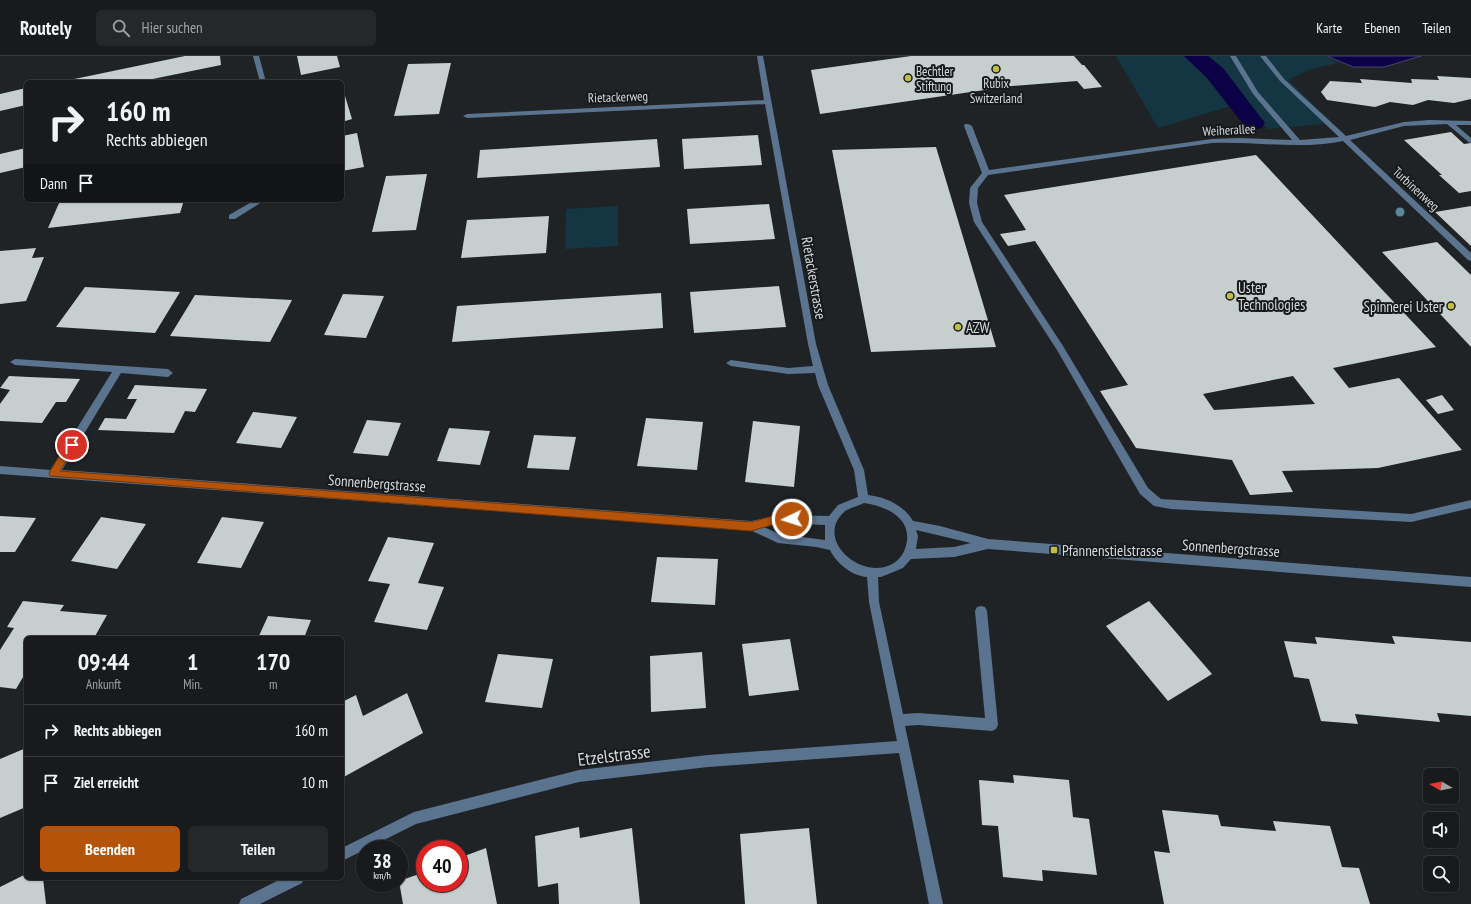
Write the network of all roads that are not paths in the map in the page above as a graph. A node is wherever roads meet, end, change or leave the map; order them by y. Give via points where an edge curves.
1 (256, 56) edge
2 (760, 56) edge
3 (1233, 56) edge
4 (1263, 56) edge
5 (262, 80) edge
6 (769, 102) junction
7 (467, 116) dead end
8 (1448, 122) junction
9 (1471, 123) edge
10 (968, 126) dead end
11 (1343, 139) junction
12 (1298, 142) junction
13 (1471, 142) edge
14 (986, 173) junction
15 (258, 202) edge
16 (232, 217) dead end
17 (1471, 258) edge
18 (15, 362) dead end
19 (731, 363) dead end
20 (119, 369) junction
21 (819, 369) junction
22 (168, 373) dead end
23 (0, 470) edge
24 (54, 474) junction
25 (863, 499) junction
26 (1471, 504) edge
27 (831, 521) junction
28 (910, 525) junction
29 (751, 526) junction
30 (988, 544) junction
31 (832, 546) junction
32 (909, 554) junction
33 (872, 573) junction
34 (1471, 582) edge
35 (981, 611) dead end
36 (898, 720) junction
37 (903, 747) junction
38 (344, 854) edge
39 (293, 880) edge
40 (246, 904) edge
41 (936, 904) edge

1 - 5 street
2 - 6 street, Rietackerstrasse
3 - 12 street, Weiherallee via 1255,94
4 - 11 street via 1282,80
6 - 7 street, Rietackerweg
6 - 21 street, Rietackerstrasse via 812,344
8 - 9 street, Weiherallee
8 - 11 street, Weiherallee via 1404,124
8 - 13 street
10 - 14 street
11 - 12 street, Weiherallee
11 - 17 street, Turbinenweg
12 - 14 street, Weiherallee via 1234,139
14 - 26 street via 974,188 973,203 978,222 1060,348 1144,490 1158,503 1411,518
15 - 16 street
18 - 20 street
19 - 21 street via 788,371
20 - 22 street
20 - 24 street
21 - 25 street, Rietackerstrasse via 823,385 859,470
23 - 24 street, Sonnenbergstrasse
24 - 29 street, Sonnenbergstrasse
25 - 27 street via 838,510
25 - 28 street via 886,503 896,508
27 - 29 street, Sonnenbergstrasse via 779,519
27 - 31 street via 829,534
28 - 30 street, Sonnenbergstrasse via 929,527
28 - 32 street via 913,540
29 - 31 street, Sonnenbergstrasse via 778,538
30 - 32 street, Sonnenbergstrasse via 954,552
30 - 34 street, Sonnenbergstrasse
31 - 33 street via 841,560 855,569
32 - 33 street via 900,564 887,571
33 - 36 street via 874,602
35 - 36 street via 992,725 918,719
36 - 37 street
37 - 38 street, Etzelstrasse via 708,761 578,776 414,818
37 - 41 street
39 - 40 street

